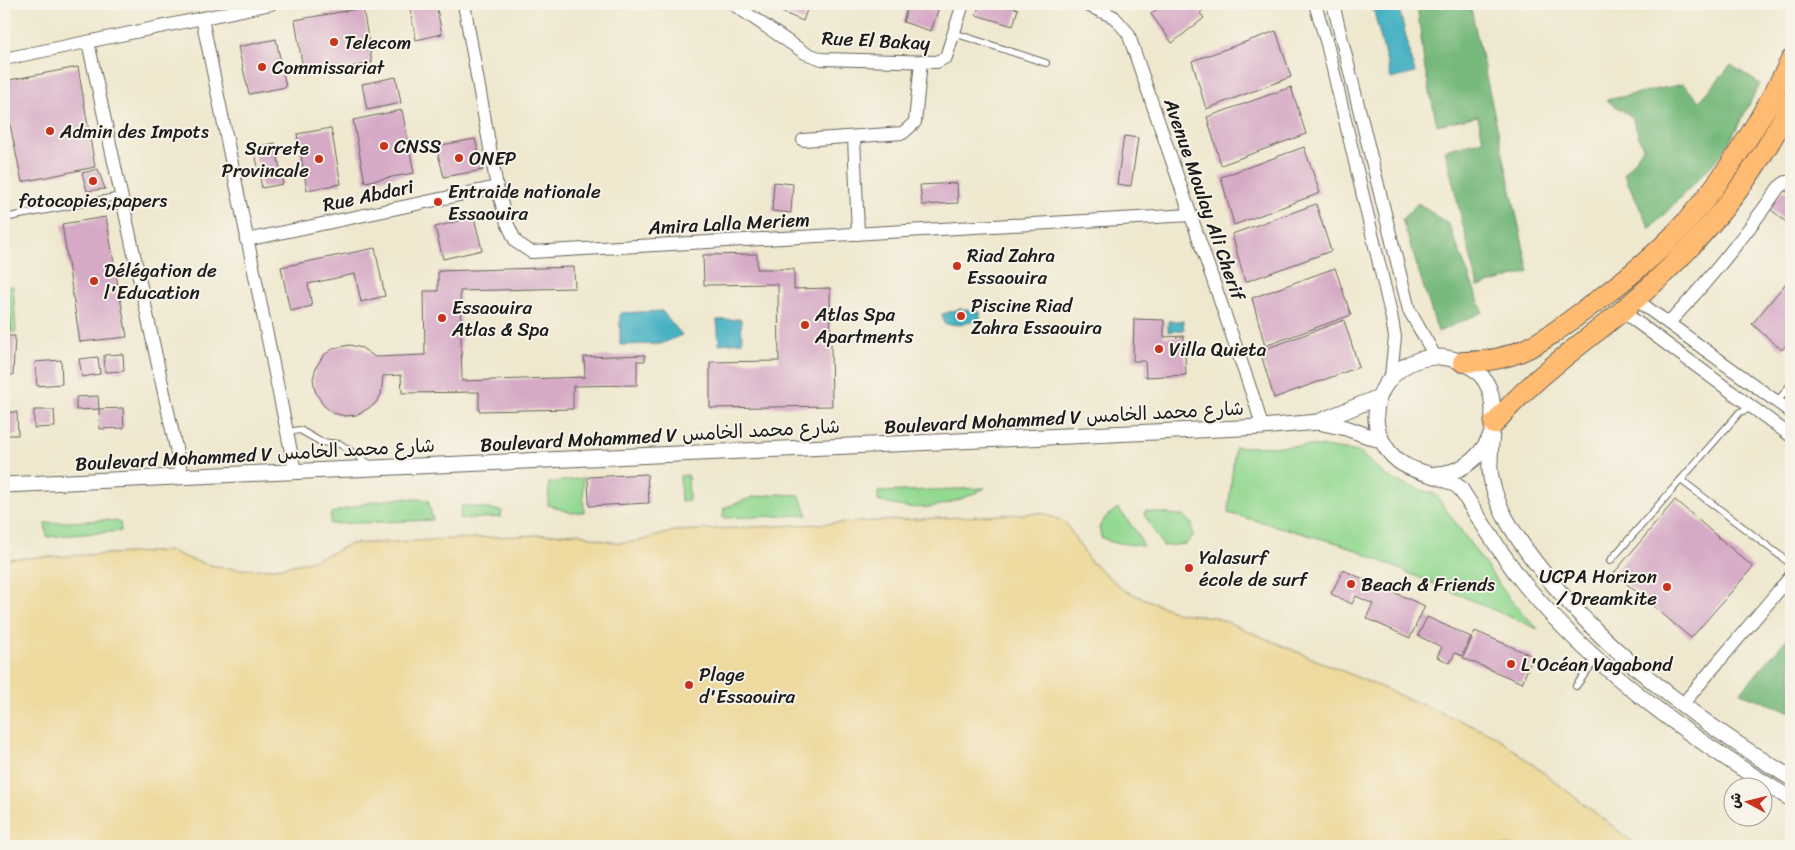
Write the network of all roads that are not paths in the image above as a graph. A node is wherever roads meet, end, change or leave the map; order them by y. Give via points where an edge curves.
1 (271, 4) edge
2 (464, 4) edge
3 (733, 4) edge
4 (963, 4) edge
5 (1085, 4) edge
6 (1314, 4) edge
7 (1333, 4) edge
8 (202, 18) junction
9 (954, 33) junction
10 (88, 42) junction
11 (4, 59) edge
12 (1791, 60) edge
13 (921, 61) junction
14 (1046, 63) dead end
15 (1791, 102) edge
16 (854, 137) junction
17 (803, 140) dead end
18 (1791, 183) edge
19 (497, 187) junction
20 (121, 196) junction
21 (1191, 215) junction
22 (4, 218) edge
23 (858, 234) junction
24 (246, 240) junction
25 (1629, 305) junction
26 (1668, 323) junction
27 (1435, 356) junction
28 (1463, 362) junction
29 (1391, 376) junction
30 (1791, 384) edge
31 (1379, 397) junction
32 (1777, 402) junction
33 (1754, 407) junction
34 (1791, 412) edge
35 (1318, 422) junction
36 (1262, 427) junction
37 (1493, 430) junction
38 (287, 432) junction
39 (1791, 436) edge
40 (1382, 441) junction
41 (375, 468) junction
42 (295, 471) junction
43 (1431, 474) junction
44 (182, 476) junction
45 (1681, 480) junction
46 (4, 485) edge
47 (1610, 561) dead end
48 (1791, 564) edge
49 (1791, 576) edge
50 (1596, 659) junction
51 (1576, 686) dead end
52 (1682, 705) junction
53 (1791, 778) edge
54 (1791, 799) edge

1 - 8 street
2 - 19 street, Amira Lalla Meriem
3 - 13 street, Rue El Bakay via 805,53 822,59
4 - 9 street, Rue El Bakay
5 - 21 street, Avenue Moulay Ali Cherif via 1114,18 1128,33
6 - 29 street via 1327,44 1391,314 1394,337
7 - 27 street via 1409,310
8 - 10 street
8 - 24 street
9 - 13 street, Rue El Bakay via 946,57 938,62
9 - 14 lane
10 - 11 street
10 - 20 street
12 - 28 highway via 1770,104 1748,139 1711,192 1673,237 1614,288 1553,333 1512,356 1489,362
13 - 16 street via 915,122 911,127 903,133
15 - 25 highway via 1766,147 1725,207 1674,264
16 - 17 street
16 - 23 street
18 - 26 street via 1786,182 1778,188 1745,236
19 - 23 street, Amira Lalla Meriem via 516,242 530,252
19 - 24 street, Rue Abdari
20 - 22 lane
20 - 44 street
21 - 23 street, Amira Lalla Meriem
21 - 36 street, Avenue Moulay Ali Cherif
24 - 38 street
25 - 26 street
25 - 33 street
25 - 37 highway via 1525,390
26 - 32 street
27 - 28 street
27 - 29 street via 1403,365
28 - 37 street via 1485,382 1495,409
29 - 31 street
30 - 32 lane
31 - 35 street
31 - 40 street via 1376,412
32 - 33 street
32 - 34 street
33 - 39 street
33 - 45 lane via 1740,412
35 - 36 street, Boulevard Mohammed V شارع محمد الخامس
35 - 40 street
36 - 41 street, Boulevard Mohammed V شارع محمد الخامس
37 - 43 street via 1484,450 1467,465 1446,474
37 - 52 street via 1489,465 1493,486 1502,512 1527,551 1594,630
38 - 41 lane via 300,430 321,442 340,444
38 - 42 street
40 - 43 street via 1397,461
41 - 42 street, Boulevard Mohammed V شارع محمد الخامس
42 - 44 street, Boulevard Mohammed V شارع محمد الخامس
43 - 50 street via 1460,488 1526,586
44 - 46 street, Boulevard Mohammed V شارع محمد الخامس
45 - 47 lane
45 - 48 lane
49 - 52 street
50 - 51 lane
50 - 54 street via 1695,738
52 - 53 street

